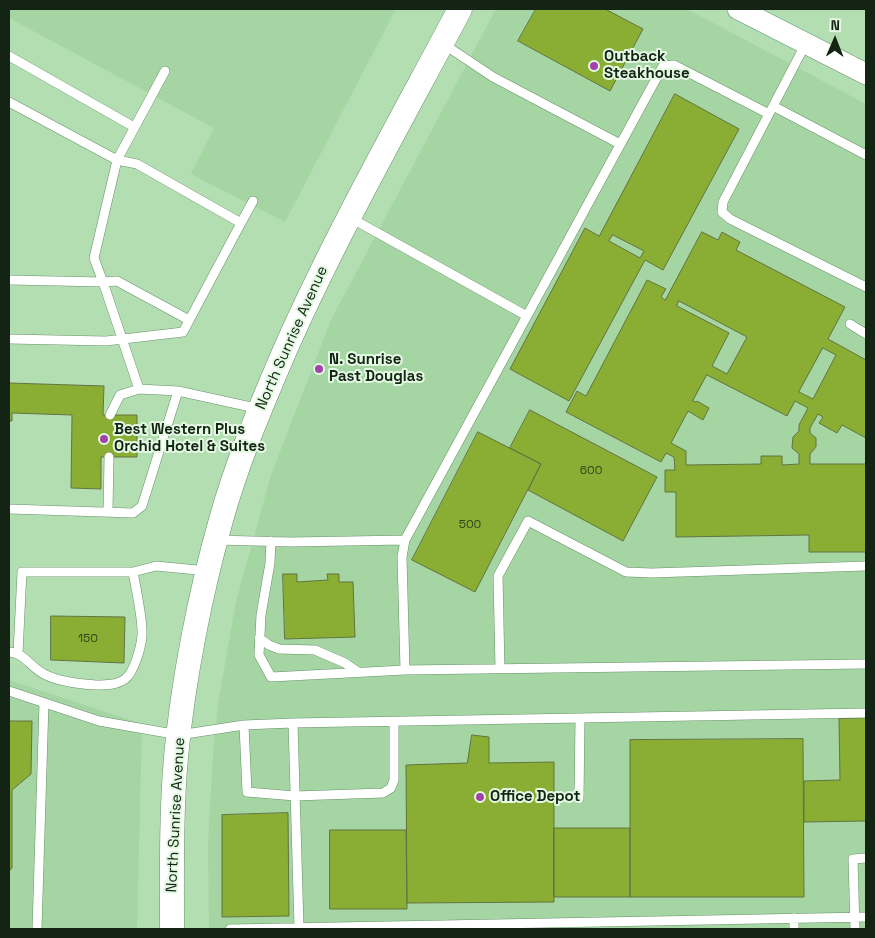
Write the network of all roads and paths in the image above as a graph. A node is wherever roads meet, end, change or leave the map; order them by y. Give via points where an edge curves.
1 (460, 9) edge
2 (738, 9) edge
3 (442, 42) junction
4 (806, 43) junction
5 (9, 56) edge
6 (165, 71) dead end
7 (866, 74) edge
8 (9, 102) edge
9 (771, 110) junction
10 (134, 127) junction
11 (620, 144) junction
12 (866, 155) edge
13 (116, 160) junction
14 (254, 201) dead end
15 (349, 217) junction
16 (241, 223) junction
17 (9, 280) edge
18 (103, 282) junction
19 (866, 287) edge
20 (527, 316) junction
21 (190, 320) junction
22 (850, 324) dead end
23 (866, 334) edge
24 (9, 339) edge
25 (123, 339) junction
26 (139, 389) junction
27 (178, 391) junction
28 (260, 409) junction
29 (110, 415) dead end
30 (109, 457) dead end
31 (9, 510) edge
32 (108, 512) junction
33 (216, 540) junction
34 (405, 540) junction
35 (271, 541) junction
36 (866, 566) edge
37 (208, 571) junction
38 (133, 572) junction
39 (259, 638) junction
40 (13, 652) edge
41 (866, 664) edge
42 (500, 669) junction
43 (405, 670) junction
44 (359, 672) junction
45 (9, 691) edge
46 (44, 703) junction
47 (866, 713) edge
48 (580, 718) junction
49 (394, 722) junction
50 (293, 723) junction
51 (244, 725) junction
52 (179, 734) junction
53 (295, 796) junction
54 (579, 799) dead end
55 (866, 858) edge
56 (854, 917) junction
57 (866, 917) edge
58 (794, 918) junction
59 (631, 925) edge
60 (299, 927) junction
61 (367, 927) edge
62 (37, 929) edge
63 (172, 929) edge
64 (230, 929) edge
65 (794, 929) edge
66 (854, 929) edge

1 - 3 main road, North Sunrise Avenue
2 - 4 street
3 - 11 lane via 493,78
3 - 15 main road, North Sunrise Avenue
4 - 7 street
4 - 9 lane
5 - 10 lane
6 - 10 lane
8 - 13 lane
9 - 11 lane via 674,65 663,66
9 - 12 lane
9 - 19 lane via 723,202 722,212 730,219
10 - 13 lane
11 - 20 lane
13 - 16 lane via 137,164
13 - 18 lane via 94,258
14 - 16 lane
15 - 20 lane
15 - 28 main road, North Sunrise Avenue
16 - 21 lane
17 - 18 lane
18 - 21 lane via 117,281
18 - 25 lane
20 - 34 lane
21 - 25 lane via 183,332
22 - 23 lane
24 - 25 lane
25 - 26 lane
26 - 27 lane
26 - 29 lane via 120,395
27 - 28 lane
27 - 32 lane via 142,506 133,513
28 - 33 main road, North Sunrise Avenue
30 - 32 lane
31 - 32 lane
33 - 35 lane
33 - 37 main road, North Sunrise Avenue
34 - 35 lane
34 - 43 lane via 402,557
35 - 39 lane
36 - 42 lane via 626,572 528,522 498,576
37 - 38 lane via 156,566
37 - 52 main road, North Sunrise Avenue
38 - 40 lane via 22,572
38 - 40 lane via 142,637 127,678 116,684 60,680 43,674
39 - 44 lane via 279,649 315,650
39 - 44 lane via 258,655 271,677
41 - 42 lane
42 - 43 lane
43 - 44 lane
45 - 46 lane
46 - 52 lane via 99,721
46 - 62 lane
47 - 48 lane
48 - 49 lane
48 - 54 lane
49 - 50 lane
49 - 53 lane via 394,780 391,788 383,793
50 - 51 lane
50 - 53 lane
51 - 52 lane
51 - 53 lane via 247,792
52 - 63 main road, North Sunrise Avenue via 173,801
53 - 60 lane
55 - 56 lane via 854,859
56 - 57 lane
56 - 58 lane
56 - 66 lane
58 - 59 lane
58 - 65 lane
59 - 61 lane
60 - 61 lane
60 - 64 lane

